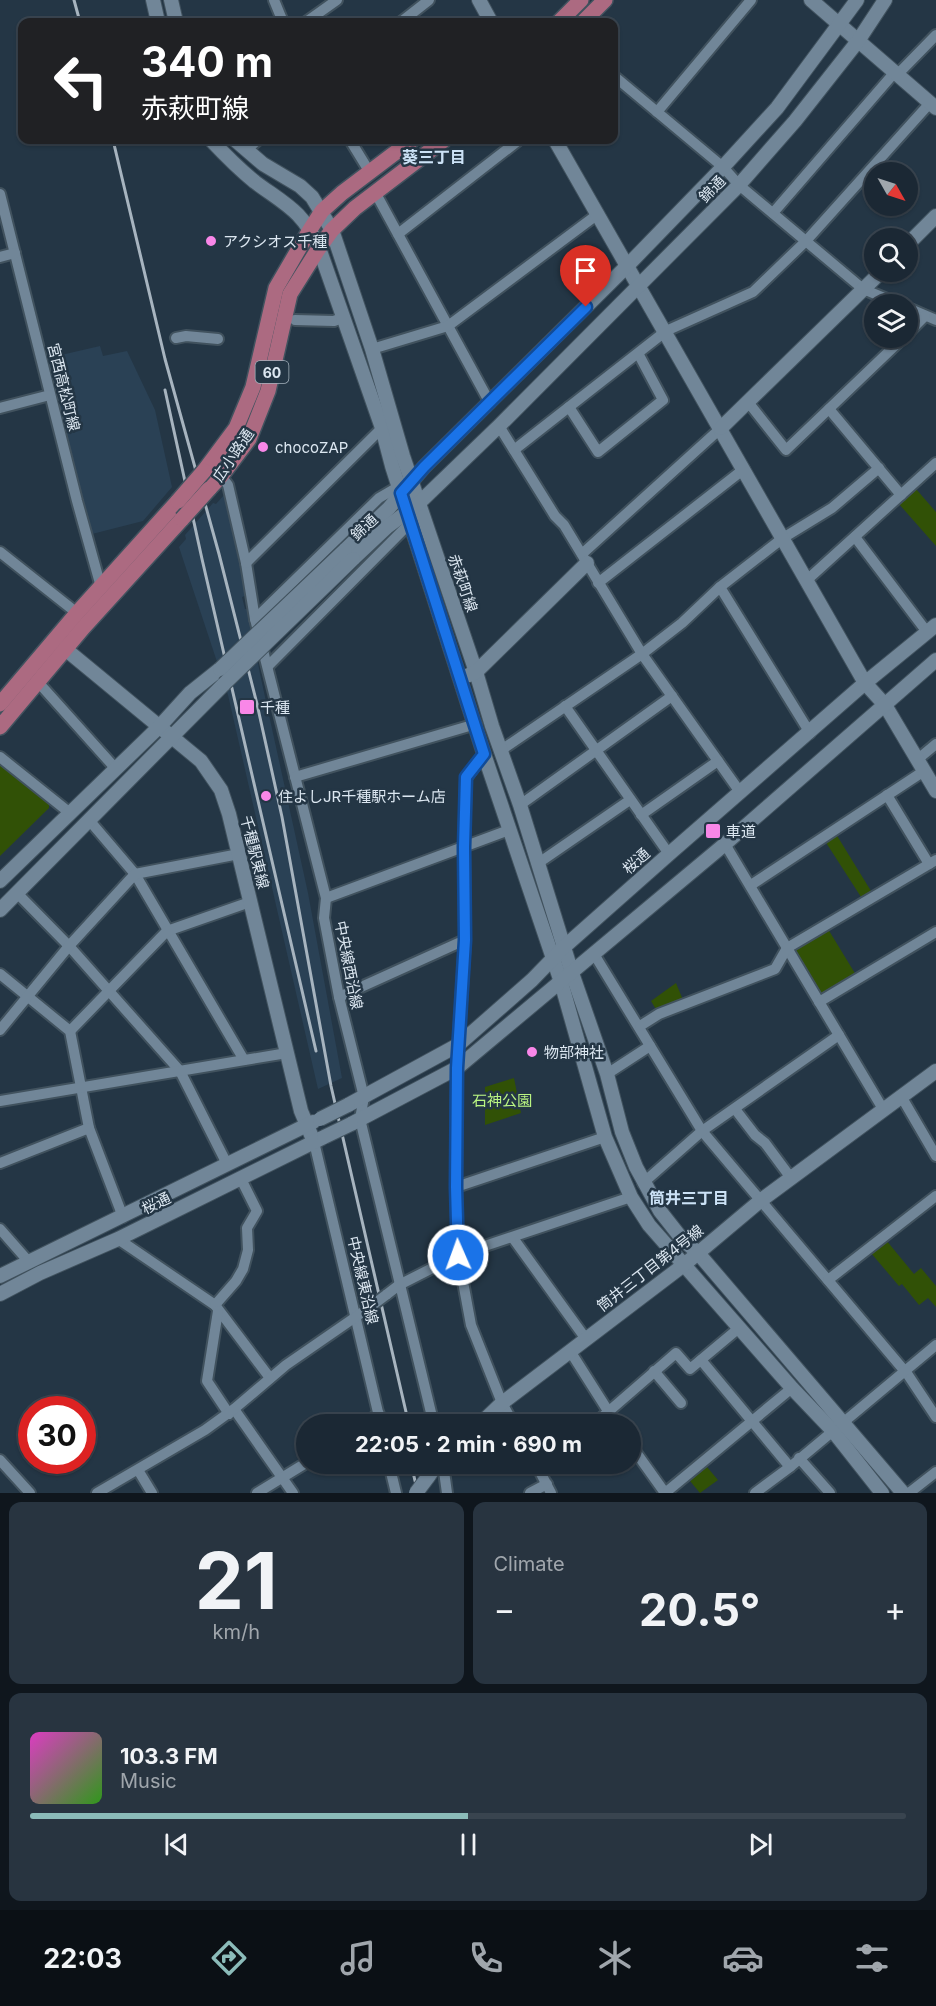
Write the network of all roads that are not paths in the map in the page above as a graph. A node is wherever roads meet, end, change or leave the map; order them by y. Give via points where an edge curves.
1 (153, 0) edge
2 (171, 0) edge
3 (274, 0) edge
4 (337, 0) edge
5 (429, 0) edge
6 (479, 0) edge
7 (580, 0) edge
8 (605, 0) edge
9 (750, 0) edge
10 (811, 0) edge
11 (857, 0) edge
12 (885, 0) edge
13 (157, 18) edge
14 (175, 18) edge
15 (281, 18) edge
16 (312, 18) edge
17 (406, 18) edge
18 (488, 18) edge
19 (563, 18) edge
20 (587, 18) edge
21 (841, 25) junction
22 (936, 35) edge
23 (858, 41) junction
24 (896, 74) junction
25 (618, 79) edge
26 (933, 105) edge
27 (657, 112) junction
28 (216, 144) edge
29 (239, 144) edge
30 (253, 144) edge
31 (352, 144) edge
32 (406, 144) edge
33 (439, 144) edge
34 (514, 144) edge
35 (557, 144) edge
36 (246, 150) junction
37 (723, 168) junction
38 (369, 171) junction
39 (739, 185) junction
40 (375, 192) junction
41 (0, 194) edge
42 (322, 211) junction
43 (772, 213) junction
44 (598, 214) junction
45 (936, 216) edge
46 (311, 228) junction
47 (332, 230) junction
48 (398, 234) junction
49 (918, 234) edge
50 (806, 241) junction
51 (319, 248) junction
52 (15, 253) junction
53 (0, 257) edge
54 (628, 265) junction
55 (870, 282) edge
56 (639, 287) junction
57 (863, 289) junction
58 (875, 294) edge
59 (344, 317) junction
60 (931, 318) edge
61 (296, 320) dead end
62 (448, 326) junction
63 (918, 326) edge
64 (666, 332) junction
65 (177, 338) dead end
66 (218, 339) dead end
67 (893, 348) edge
68 (372, 349) junction
69 (639, 355) junction
70 (50, 395) junction
71 (490, 402) junction
72 (748, 402) junction
73 (569, 407) junction
74 (0, 408) edge
75 (829, 409) junction
76 (499, 426) junction
77 (382, 428) junction
78 (721, 428) junction
79 (514, 450) junction
80 (936, 463) edge
81 (879, 468) junction
82 (744, 469) junction
83 (222, 476) junction
84 (404, 487) junction
85 (901, 495) junction
86 (412, 512) junction
87 (855, 537) junction
88 (783, 538) junction
89 (0, 552) edge
90 (349, 555) junction
91 (584, 559) junction
92 (246, 563) junction
93 (807, 580) junction
94 (598, 583) junction
95 (101, 586) junction
96 (720, 587) junction
97 (77, 613) junction
98 (255, 619) junction
99 (931, 629) edge
100 (60, 645) junction
101 (642, 654) junction
102 (936, 660) edge
103 (268, 666) junction
104 (476, 672) junction
105 (460, 679) junction
106 (38, 682) junction
107 (865, 683) junction
108 (672, 696) junction
109 (0, 704) edge
110 (885, 705) junction
111 (565, 706) junction
112 (476, 724) junction
113 (160, 726) junction
114 (0, 727) edge
115 (810, 733) junction
116 (172, 736) junction
117 (936, 744) edge
118 (596, 750) junction
119 (501, 751) junction
120 (484, 754) junction
121 (0, 757) edge
122 (718, 761) junction
123 (921, 765) junction
124 (116, 769) junction
125 (295, 777) junction
126 (936, 791) edge
127 (740, 792) junction
128 (887, 795) junction
129 (630, 800) junction
130 (520, 805) junction
131 (70, 813) junction
132 (641, 814) junction
133 (88, 820) junction
134 (509, 830) junction
135 (725, 844) junction
136 (464, 847) junction
137 (239, 854) junction
138 (669, 854) junction
139 (932, 862) edge
140 (537, 864) junction
141 (135, 874) junction
142 (1, 879) edge
143 (751, 885) junction
144 (18, 893) junction
145 (326, 898) junction
146 (250, 902) junction
147 (0, 910) edge
148 (167, 931) junction
149 (936, 932) edge
150 (465, 940) junction
151 (69, 946) junction
152 (564, 947) junction
153 (788, 948) junction
154 (594, 954) junction
155 (553, 958) junction
156 (0, 974) edge
157 (567, 978) junction
158 (107, 991) junction
159 (27, 996) junction
160 (339, 997) junction
161 (819, 1002) junction
162 (640, 1026) junction
163 (0, 1030) edge
164 (70, 1031) junction
165 (839, 1035) junction
166 (458, 1045) junction
167 (650, 1046) junction
168 (287, 1053) junction
169 (244, 1060) junction
170 (457, 1068) junction
171 (180, 1071) junction
172 (936, 1071) edge
173 (607, 1074) junction
174 (81, 1087) junction
175 (364, 1096) junction
176 (901, 1096) junction
177 (0, 1101) edge
178 (883, 1108) junction
179 (735, 1109) junction
180 (355, 1121) junction
181 (307, 1125) junction
182 (88, 1128) junction
183 (702, 1131) junction
184 (605, 1137) junction
185 (319, 1139) junction
186 (936, 1156) edge
187 (0, 1163) edge
188 (227, 1164) junction
189 (790, 1178) junction
190 (241, 1179) junction
191 (644, 1183) junction
192 (456, 1187) junction
193 (936, 1196) edge
194 (631, 1197) junction
195 (760, 1201) junction
196 (123, 1217) junction
197 (0, 1229) edge
198 (513, 1238) junction
199 (118, 1239) junction
200 (698, 1253) junction
201 (458, 1255) junction
202 (29, 1262) junction
203 (685, 1264) junction
204 (0, 1276) edge
205 (828, 1280) junction
206 (399, 1285) junction
207 (0, 1294) edge
208 (217, 1308) junction
209 (356, 1316) junction
210 (739, 1328) junction
211 (586, 1339) junction
212 (936, 1345) edge
213 (570, 1351) junction
214 (701, 1360) junction
215 (654, 1371) junction
216 (904, 1371) junction
217 (270, 1378) junction
218 (792, 1388) junction
219 (502, 1403) junction
220 (681, 1403) dead end
221 (231, 1412) junction
222 (608, 1412) junction
223 (379, 1414) edge
224 (431, 1414) edge
225 (490, 1414) edge
226 (508, 1414) edge
227 (606, 1414) edge
228 (936, 1417) edge
229 (752, 1422) junction
230 (838, 1426) junction
231 (799, 1458) junction
232 (641, 1459) edge
233 (0, 1460) edge
234 (790, 1467) junction
235 (138, 1470) junction
236 (296, 1470) edge
237 (936, 1472) edge
238 (391, 1474) edge
239 (430, 1474) edge
240 (444, 1474) edge
241 (541, 1474) edge
242 (283, 1478) junction
243 (549, 1488) edge
244 (30, 1493) edge
245 (97, 1493) edge
246 (152, 1493) edge
247 (257, 1493) edge
248 (293, 1493) edge
249 (396, 1493) edge
250 (416, 1493) edge
251 (447, 1493) edge
252 (530, 1493) edge
253 (665, 1493) edge
254 (754, 1493) edge
255 (830, 1493) edge
256 (882, 1493) edge
257 (903, 1493) edge
258 (909, 1493) edge

1 - 13 street
2 - 14 street
3 - 15 street
4 - 16 street
5 - 17 street
6 - 18 street
7 - 19 main road
8 - 20 main road
9 - 27 street
10 - 21 street
11 - 21 street, 錦通
12 - 23 street, 錦通
21 - 23 street
21 - 37 street, 錦通 via 777,108
22 - 24 street
23 - 24 street
23 - 39 street, 錦通
24 - 26 street
24 - 43 street
25 - 27 street
26 - 50 street
27 - 37 street
28 - 46 street via 236,166 286,203
29 - 36 street, 赤萩町線
30 - 36 street
31 - 38 street
32 - 38 main road, 広小路通 / 60
33 - 40 main road, 広小路通 / 60
34 - 48 street
35 - 44 street
36 - 42 street, 赤萩町線 via 300,186
37 - 39 street
37 - 54 street, 錦通
38 - 42 main road, 広小路通 / 60
39 - 43 street
39 - 56 street, 錦通
40 - 47 main road, 広小路通 / 60
40 - 48 street
41 - 52 street, 宮西高松町線
42 - 46 main road, 広小路通 / 60
42 - 47 street, 赤萩町線
43 - 50 street
44 - 54 street
44 - 62 street
45 - 49 street
46 - 51 street, 赤萩町線
46 - 95 main road, 広小路通 / 60, bridge via 276,288 253,387 236,428 204,471
47 - 51 main road, 広小路通 / 60
47 - 68 street, 赤萩町線
48 - 62 street
50 - 57 street
50 - 64 street via 753,292
51 - 59 street, 赤萩町線
51 - 83 main road, 広小路通 / 60 via 290,294 268,391 249,439
52 - 53 street
52 - 70 street, 宮西高松町線
54 - 56 street
54 - 71 street, 錦通
55 - 57 street
56 - 64 street
56 - 76 street, 錦通
57 - 58 street
57 - 72 street
59 - 61 street via 334,321
59 - 77 street, 赤萩町線
60 - 63 street
62 - 68 street
62 - 71 street
64 - 69 street
64 - 78 street
65 - 66 street
67 - 75 street
68 - 84 street, 赤萩町線
69 - 73 street
69 - 73 street via 663,400 598,452
70 - 74 street
70 - 95 street, 宮西高松町線
71 - 84 street, 錦通
72 - 75 street via 786,450
72 - 78 street
73 - 79 street
75 - 81 street
76 - 79 street
76 - 86 street, 錦通
77 - 84 street, 赤萩町線
77 - 92 street
78 - 82 street
78 - 91 street
79 - 91 street
80 - 85 street
81 - 85 street
81 - 88 street via 832,508
82 - 88 street
82 - 94 street
83 - 92 street, 中央線西沿線 via 228,485
83 - 100 main road, 広小路通 / 60, bridge
84 - 86 street, 赤萩町線
84 - 90 street, 錦通
84 - 98 street via 379,498
85 - 87 street
86 - 90 street, 錦通
86 - 103 street
86 - 104 street, 赤萩町線
86 - 105 street, 赤萩町線
87 - 93 street
87 - 99 street
88 - 93 street
88 - 96 street
89 - 97 street
90 - 113 street, 錦通, bridge via 190,693
90 - 116 street, 錦通, bridge
91 - 94 street
91 - 104 street
92 - 98 street, 中央線西沿線
93 - 107 street
94 - 101 street
95 - 97 main road, 広小路通 / 60
96 - 101 street
96 - 115 street
97 - 100 main road, 広小路通 / 60
98 - 103 street, 中央線西沿線
99 - 107 street, 桜通
100 - 106 main road, 広小路通 / 60
100 - 109 main road, 広小路通 / 60
100 - 113 street, 千種駅東線
101 - 108 street
101 - 111 street
102 - 110 street
103 - 125 street, 中央線西沿線
104 - 105 street
104 - 119 street, 赤萩町線
105 - 112 street, 赤萩町線
106 - 114 main road, 広小路通 / 60
106 - 124 street
107 - 110 street
107 - 115 street, 桜通
108 - 118 street
108 - 122 street
110 - 123 street
110 - 135 street
111 - 118 street
111 - 119 street
112 - 120 street, 赤萩町線
112 - 125 street
113 - 116 street, 千種駅東線
113 - 124 street, 錦通
115 - 127 street, 桜通
116 - 133 street, 錦通
116 - 137 street, 千種駅東線 via 201,761 220,790
117 - 123 street
118 - 129 street
118 - 130 street
119 - 130 street, 赤萩町線
120 - 134 street, 赤萩町線
120 - 136 street via 466,777
121 - 131 street
122 - 127 street
122 - 132 street
123 - 126 street
123 - 128 street
124 - 131 street, 錦通
125 - 145 street, 中央線西沿線
127 - 138 street, 桜通
128 - 139 street
128 - 143 street
129 - 132 street
129 - 140 street
130 - 140 street, 赤萩町線
131 - 142 street, 錦通
132 - 138 street
133 - 141 street
133 - 144 street, 錦通
134 - 136 street
134 - 155 street, 赤萩町線
135 - 143 street
135 - 154 street
136 - 145 street
136 - 150 street
137 - 141 street
137 - 146 street, 千種駅東線
138 - 152 street, 桜通
139 - 153 street
140 - 152 street, 赤萩町線
141 - 148 street
141 - 151 street
142 - 144 street
143 - 153 street
144 - 147 street, 錦通
144 - 151 street
145 - 160 street, 中央線西沿線 via 324,918
146 - 148 street
146 - 168 street, 千種駅東線
148 - 158 street
148 - 169 street
149 - 161 street
150 - 160 street
150 - 166 street
151 - 158 street
151 - 159 street
152 - 155 street, 桜通
152 - 157 street, 赤萩町線
153 - 161 street
153 - 162 street via 775,969 659,1014
154 - 157 street
154 - 162 street
155 - 157 street, 赤萩町線
155 - 166 street, 桜通
156 - 159 street
157 - 170 street
157 - 173 street
157 - 184 street
158 - 164 street
158 - 171 street
159 - 163 street
159 - 164 street
160 - 175 street, 中央線西沿線
161 - 165 street
162 - 167 street
164 - 174 street
165 - 178 street
165 - 179 street
166 - 170 street
166 - 175 street, 桜通
167 - 173 street
167 - 183 street
168 - 169 street
168 - 181 street, 千種駅東線
169 - 171 street
170 - 180 street
170 - 192 street
171 - 174 street
171 - 188 street
172 - 176 street, 筒井三丁目第4号線
173 - 191 street via 622,1132
174 - 177 street
174 - 182 street
175 - 180 street, 中央線西沿線
175 - 181 street, 桜通, bridge
176 - 178 street, 筒井三丁目第4号線
176 - 186 street
178 - 189 street, 筒井三丁目第4号線
179 - 183 street
179 - 189 street
180 - 185 street, 桜通, bridge
180 - 206 street, 中央線西沿線 via 371,1162
181 - 185 street, 千種駅東線
181 - 188 street, 桜通
182 - 187 street
182 - 196 street
183 - 191 street
183 - 195 street
184 - 192 street
184 - 194 street
185 - 190 street, 桜通
185 - 209 street, 中央線東沿線
188 - 196 street, 桜通
189 - 195 street, 筒井三丁目第4号線
190 - 199 street, 桜通
190 - 208 street via 257,1211 248,1228 243,1269
191 - 200 street via 660,1211
192 - 201 street
193 - 205 street
194 - 198 street
194 - 203 street via 649,1225
195 - 200 street, 筒井三丁目第4号線
195 - 205 street
196 - 202 street, 桜通
197 - 202 street
198 - 201 street
198 - 211 street
199 - 207 street, 桜通
199 - 208 street
200 - 203 street, 筒井三丁目第4号線
200 - 230 street
201 - 206 street
201 - 219 street via 471,1325
202 - 204 street, 桜通
203 - 210 street
203 - 211 street, 筒井三丁目第4号線
205 - 216 street
206 - 209 street, bridge
206 - 224 street, 中央線西沿線
208 - 217 street
208 - 221 street via 207,1381
209 - 217 street
209 - 223 street, 中央線東沿線
210 - 214 street
210 - 218 street
211 - 213 street, 筒井三丁目第4号線
212 - 216 street
213 - 219 street, 筒井三丁目第4号線
213 - 222 street
214 - 215 street via 690,1368 676,1353
214 - 229 street
215 - 220 street
215 - 222 street
216 - 228 street
216 - 230 street
217 - 221 street
218 - 229 street
218 - 230 street
219 - 225 street, 筒井三丁目第4号線
219 - 226 street
221 - 235 street
221 - 242 street
222 - 227 street
229 - 234 street
229 - 253 street
230 - 231 street
230 - 256 street
230 - 257 street
231 - 234 street
231 - 255 street
232 - 253 street
233 - 244 street
234 - 254 street
235 - 245 street
235 - 246 street
236 - 242 street
237 - 258 street
238 - 249 street
239 - 250 street, bridge
240 - 251 street
241 - 243 street
242 - 247 street
242 - 248 street
243 - 252 street

